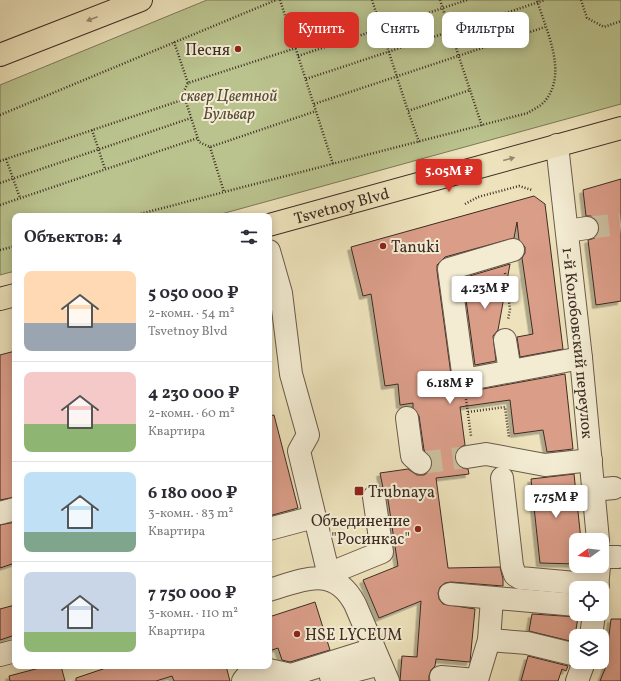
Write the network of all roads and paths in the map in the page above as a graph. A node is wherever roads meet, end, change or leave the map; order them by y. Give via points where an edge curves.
1 (141, 0) edge
2 (276, 0) edge
3 (280, 0) edge
4 (372, 0) edge
5 (440, 0) edge
6 (467, 0) edge
7 (546, 0) edge
8 (581, 0) edge
9 (537, 1) edge
10 (443, 8) junction
11 (284, 12) edge
12 (376, 12) edge
13 (431, 12) edge
14 (444, 12) edge
15 (505, 12) edge
16 (621, 22) edge
17 (545, 27) junction
18 (367, 33) edge
19 (442, 34) edge
20 (174, 42) junction
21 (296, 48) joint
22 (388, 48) edge
23 (456, 48) edge
24 (389, 52) junction
25 (0, 55) edge
26 (298, 56) junction
27 (459, 56) junction
28 (397, 76) junction
29 (306, 79) junction
30 (188, 83) junction
31 (470, 90) junction
32 (185, 99) junction
33 (314, 104) junction
34 (316, 111) junction
35 (408, 111) junction
36 (0, 115) edge
37 (191, 118) junction
38 (482, 126) junction
39 (621, 128) edge
40 (92, 130) junction
41 (198, 138) junction
42 (419, 142) junction
43 (558, 145) junction
44 (210, 147) junction
45 (98, 150) junction
46 (6, 159) junction
47 (0, 161) edge
48 (333, 164) junction
49 (105, 169) junction
50 (13, 178) junction
51 (0, 183) edge
52 (532, 190) dead end
53 (224, 192) junction
54 (20, 198) junction
55 (465, 204) dead end
56 (0, 205) edge
57 (144, 213) edge
58 (272, 224) edge
59 (12, 247) edge
60 (0, 250) edge
61 (507, 252) joint
62 (272, 262) edge
63 (12, 296) edge
64 (0, 299) edge
65 (505, 340) joint
66 (581, 358) junction
67 (510, 371) junction
68 (466, 397) dead end
69 (468, 412) junction
70 (407, 418) dead end
71 (470, 456) joint
72 (512, 459) junction
73 (591, 460) junction
74 (420, 463) dead end
75 (502, 478) dead end
76 (374, 497) dead end
77 (12, 510) edge
78 (0, 513) edge
79 (314, 517) junction
80 (272, 528) edge
81 (599, 533) edge
82 (579, 573) edge
83 (329, 577) junction
84 (272, 589) edge
85 (450, 594) dead end
86 (492, 598) junction
87 (569, 604) edge
88 (489, 640) junction
89 (12, 652) edge
90 (569, 653) edge
91 (0, 656) edge
92 (381, 665) edge
93 (581, 669) edge
94 (441, 677) dead end
95 (242, 681) edge
96 (313, 681) edge
97 (577, 681) edge

1 -> 25 main road
2 - 20 path
3 - 11 path
4 - 12 path
5 - 10 path
6 - 10 path
7 - 9 path
8 - 16 path via 587,18 604,27
9 - 15 path
9 - 17 path
10 - 13 path
10 - 14 path
17 - 27 path
17 - 38 path via 556,64 555,80 550,94 543,104 528,113
18 - 26 path
19 - 24 path
20 - 30 path
20 - 36 path
21 - 26 path
21 - 30 path
22 - 24 path
23 - 27 path
24 - 28 path
24 - 29 path
26 - 29 path
27 - 28 path
27 - 31 path
28 - 33 path
28 - 35 path
29 - 33 path
30 - 32 path via 183,93
31 - 35 path
31 - 38 path
32 - 37 path
32 - 40 path
33 - 34 path
34 - 44 path
34 - 48 path
35 - 42 path
37 - 41 path
37 - 45 path
38 - 42 path
39 - 43 main road, Tsvetnoy Blvd
40 - 45 path
40 - 46 path
41 - 44 path via 199,142
41 - 49 path
42 - 48 path
58 -> 43 main road, Tsvetnoy Blvd
43 - 66 street, 1-й Колобовский переулок via 577,229
44 - 53 path
45 - 49 path
45 - 50 path
46 - 47 path
46 - 50 path
48 - 53 path
49 - 54 path
50 - 51 path
50 - 54 path
52 - 55 path via 519,186 478,197
53 - 57 path
54 - 56 path
59 - 60 path
61 - 65 path via 510,309
61 - 67 street via 449,269 464,380
62 - 79 street via 281,293 292,374 308,435 298,451
63 - 64 main road
65 - 67 street
66 - 67 street
66 - 73 street, 1-й Колобовский переулок
68 - 69 path
69 - 71 path
69 - 72 path via 505,406
70 - 74 street via 412,456
71 - 72 street via 486,454
72 - 73 street via 545,465
73 - 81 street, 1-й Колобовский переулок via 604,489
75 - 82 street via 515,575 520,578
76 - 83 street via 382,552
77 - 78 street
79 - 80 street
79 - 83 street
83 - 84 street via 307,578
83 - 92 street via 350,595
85 - 86 street
86 - 87 street
86 - 88 street
88 - 90 street via 527,643
88 - 94 street via 477,680
89 - 91 street
92 - 95 street via 291,675 269,670 246,677
92 - 96 street
93 - 97 street

